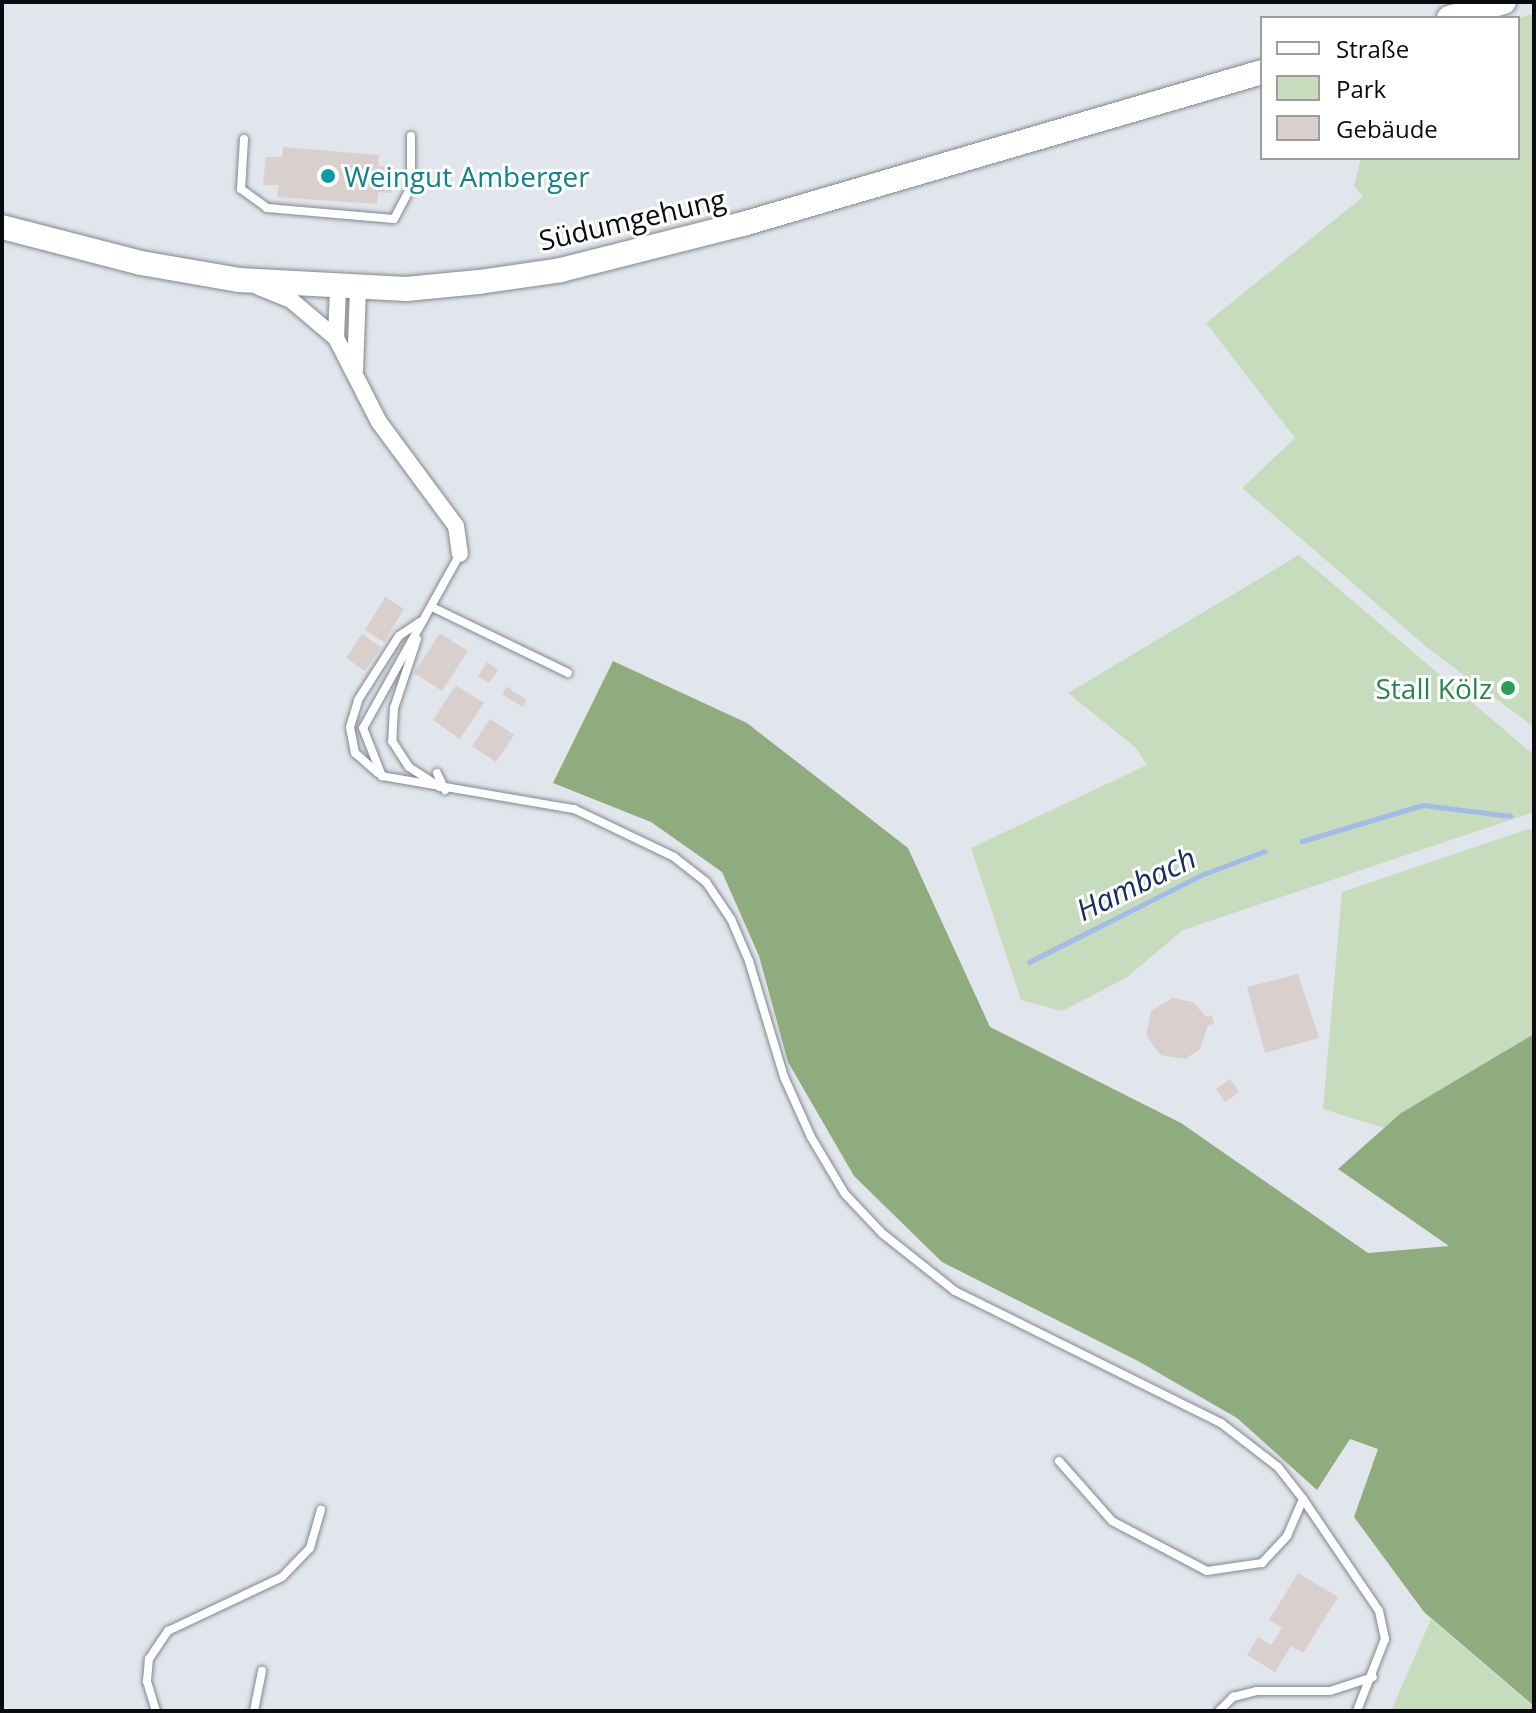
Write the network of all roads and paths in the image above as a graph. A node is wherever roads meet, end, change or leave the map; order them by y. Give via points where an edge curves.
1 (1504, 2) edge
2 (1456, 16) edge
3 (1260, 73) edge
4 (411, 136) dead end
5 (244, 139) dead end
6 (2, 227) edge
7 (239, 280) junction
8 (348, 288) junction
9 (336, 338) junction
10 (355, 381) junction
11 (460, 554) joint
12 (432, 607) junction
13 (424, 619) junction
14 (568, 673) dead end
15 (437, 773) dead end
16 (382, 776) junction
17 (445, 791) junction
18 (1059, 1461) dead end
19 (1303, 1499) junction
20 (321, 1510) dead end
21 (262, 1671) dead end
22 (1373, 1677) junction
23 (156, 1711) edge
24 (254, 1711) edge
25 (1219, 1711) edge
26 (1357, 1711) edge

1 - 2 main road
3 - 8 main road, Südumgehung via 743,224 561,270 430,287
4 - 5 lane via 411,187 394,219 267,208 241,189
6 - 7 main road, Südumgehung via 141,263
7 - 8 main road, Südumgehung
7 - 9 street via 291,300
8 - 9 street
8 - 10 street
9 - 10 street
10 - 11 street via 379,422 442,502 456,526
11 - 12 lane
12 - 13 lane
12 - 14 lane
13 - 16 lane via 363,728 364,742
13 - 16 lane via 399,636 358,700 350,727 355,753
13 - 17 lane via 394,708 392,741 409,767
15 - 17 lane
16 - 17 lane
17 - 19 lane via 488,789 574,809 674,857 706,882 731,919 749,961 784,1077 811,1137 845,1194 883,1234 955,1291 1221,1423 1278,1467
18 - 19 lane via 1112,1521 1207,1571 1262,1563 1287,1536
19 - 22 lane via 1379,1611 1385,1639
20 - 23 lane via 310,1548 282,1577 168,1631 149,1659 147,1681
21 - 24 lane
22 - 25 lane via 1330,1691 1257,1691 1233,1697
22 - 26 lane

